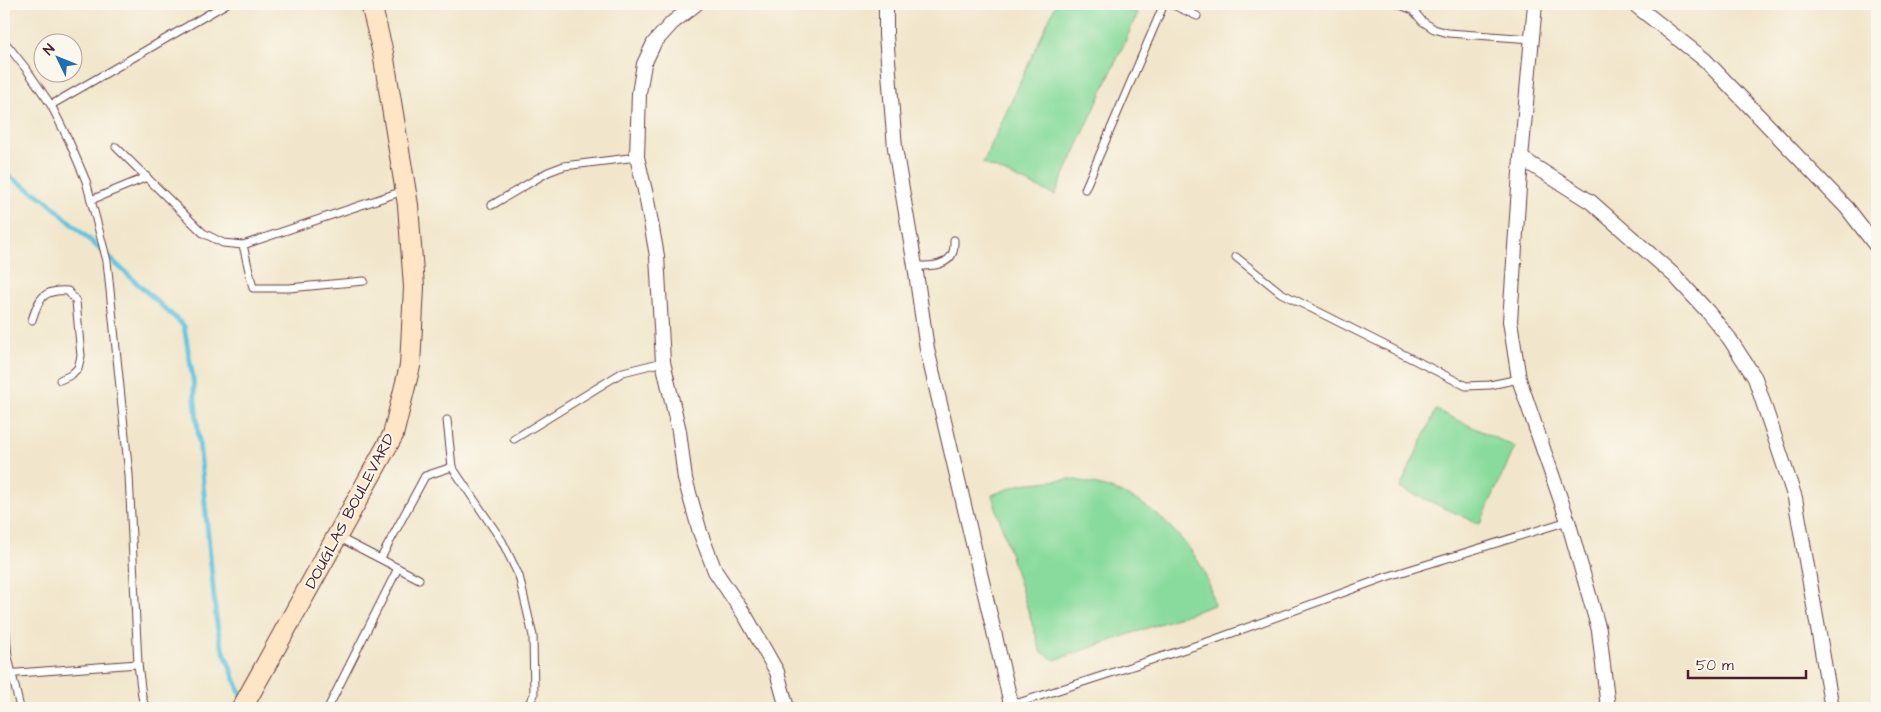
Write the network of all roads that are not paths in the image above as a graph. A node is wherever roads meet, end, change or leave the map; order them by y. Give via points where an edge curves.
1 (226, 4) edge
2 (371, 4) edge
3 (696, 4) edge
4 (886, 4) edge
5 (1164, 4) edge
6 (1171, 4) edge
7 (1398, 4) edge
8 (1535, 4) edge
9 (1634, 4) edge
10 (1197, 16) dead end
11 (1532, 38) junction
12 (4, 41) edge
13 (51, 106) junction
14 (116, 147) dead end
15 (637, 157) junction
16 (1521, 158) junction
17 (147, 177) junction
18 (1085, 189) dead end
19 (406, 190) junction
20 (91, 200) junction
21 (492, 205) dead end
22 (954, 240) dead end
23 (243, 245) junction
24 (1877, 247) edge
25 (1236, 257) dead end
26 (915, 266) junction
27 (364, 281) dead end
28 (32, 320) dead end
29 (663, 362) junction
30 (1520, 379) junction
31 (60, 380) dead end
32 (447, 420) dead end
33 (514, 440) dead end
34 (452, 467) junction
35 (1568, 521) junction
36 (338, 537) junction
37 (380, 558) junction
38 (398, 568) junction
39 (419, 579) dead end
40 (4, 612) edge
41 (138, 664) junction
42 (12, 673) junction
43 (4, 674) edge
44 (329, 706) dead end
45 (1012, 706) edge
46 (20, 708) edge
47 (145, 708) edge
48 (242, 708) edge
49 (526, 708) edge
50 (787, 708) edge
51 (1608, 708) edge
52 (1832, 708) edge

1 - 13 lane
2 - 19 street, DOUGLAS BOULEVARD via 383,53
3 - 15 street via 654,43 644,64 638,93
4 - 26 street via 895,148
5 - 18 lane
6 - 10 lane
7 - 11 lane via 1413,10 1434,29 1448,33
8 - 11 street
9 - 24 street via 1705,60 1847,208
11 - 16 street
12 - 13 lane
13 - 20 lane via 73,149
14 - 17 lane
15 - 21 lane via 564,166
15 - 29 street via 657,256
16 - 30 street via 1510,321
16 - 52 street via 1591,202 1675,276 1729,338 1755,378 1795,498
17 - 20 lane
17 - 23 lane via 203,233 223,243
19 - 23 lane
19 - 36 street, DOUGLAS BOULEVARD via 414,287 410,366 393,435
20 - 41 lane via 107,261 129,475
22 - 26 lane via 953,253 947,261
23 - 27 lane via 253,288
25 - 30 lane via 1281,294 1466,386
26 - 45 street via 927,349
28 - 31 lane via 42,297 53,290 68,291 76,301 81,356 78,368
29 - 33 lane via 624,372
29 - 50 street via 679,431 685,479 700,532 715,571 777,672
30 - 35 street
32 - 34 lane
34 - 37 lane via 425,476
34 - 49 lane via 502,541 519,576 533,636 534,694
35 - 45 lane via 1386,577 1213,640
35 - 51 street via 1599,630
36 - 37 lane
36 - 48 street, DOUGLAS BOULEVARD
37 - 38 lane
38 - 39 lane
38 - 44 lane
40 - 42 lane
41 - 42 lane
41 - 47 lane
42 - 43 lane
42 - 46 lane

